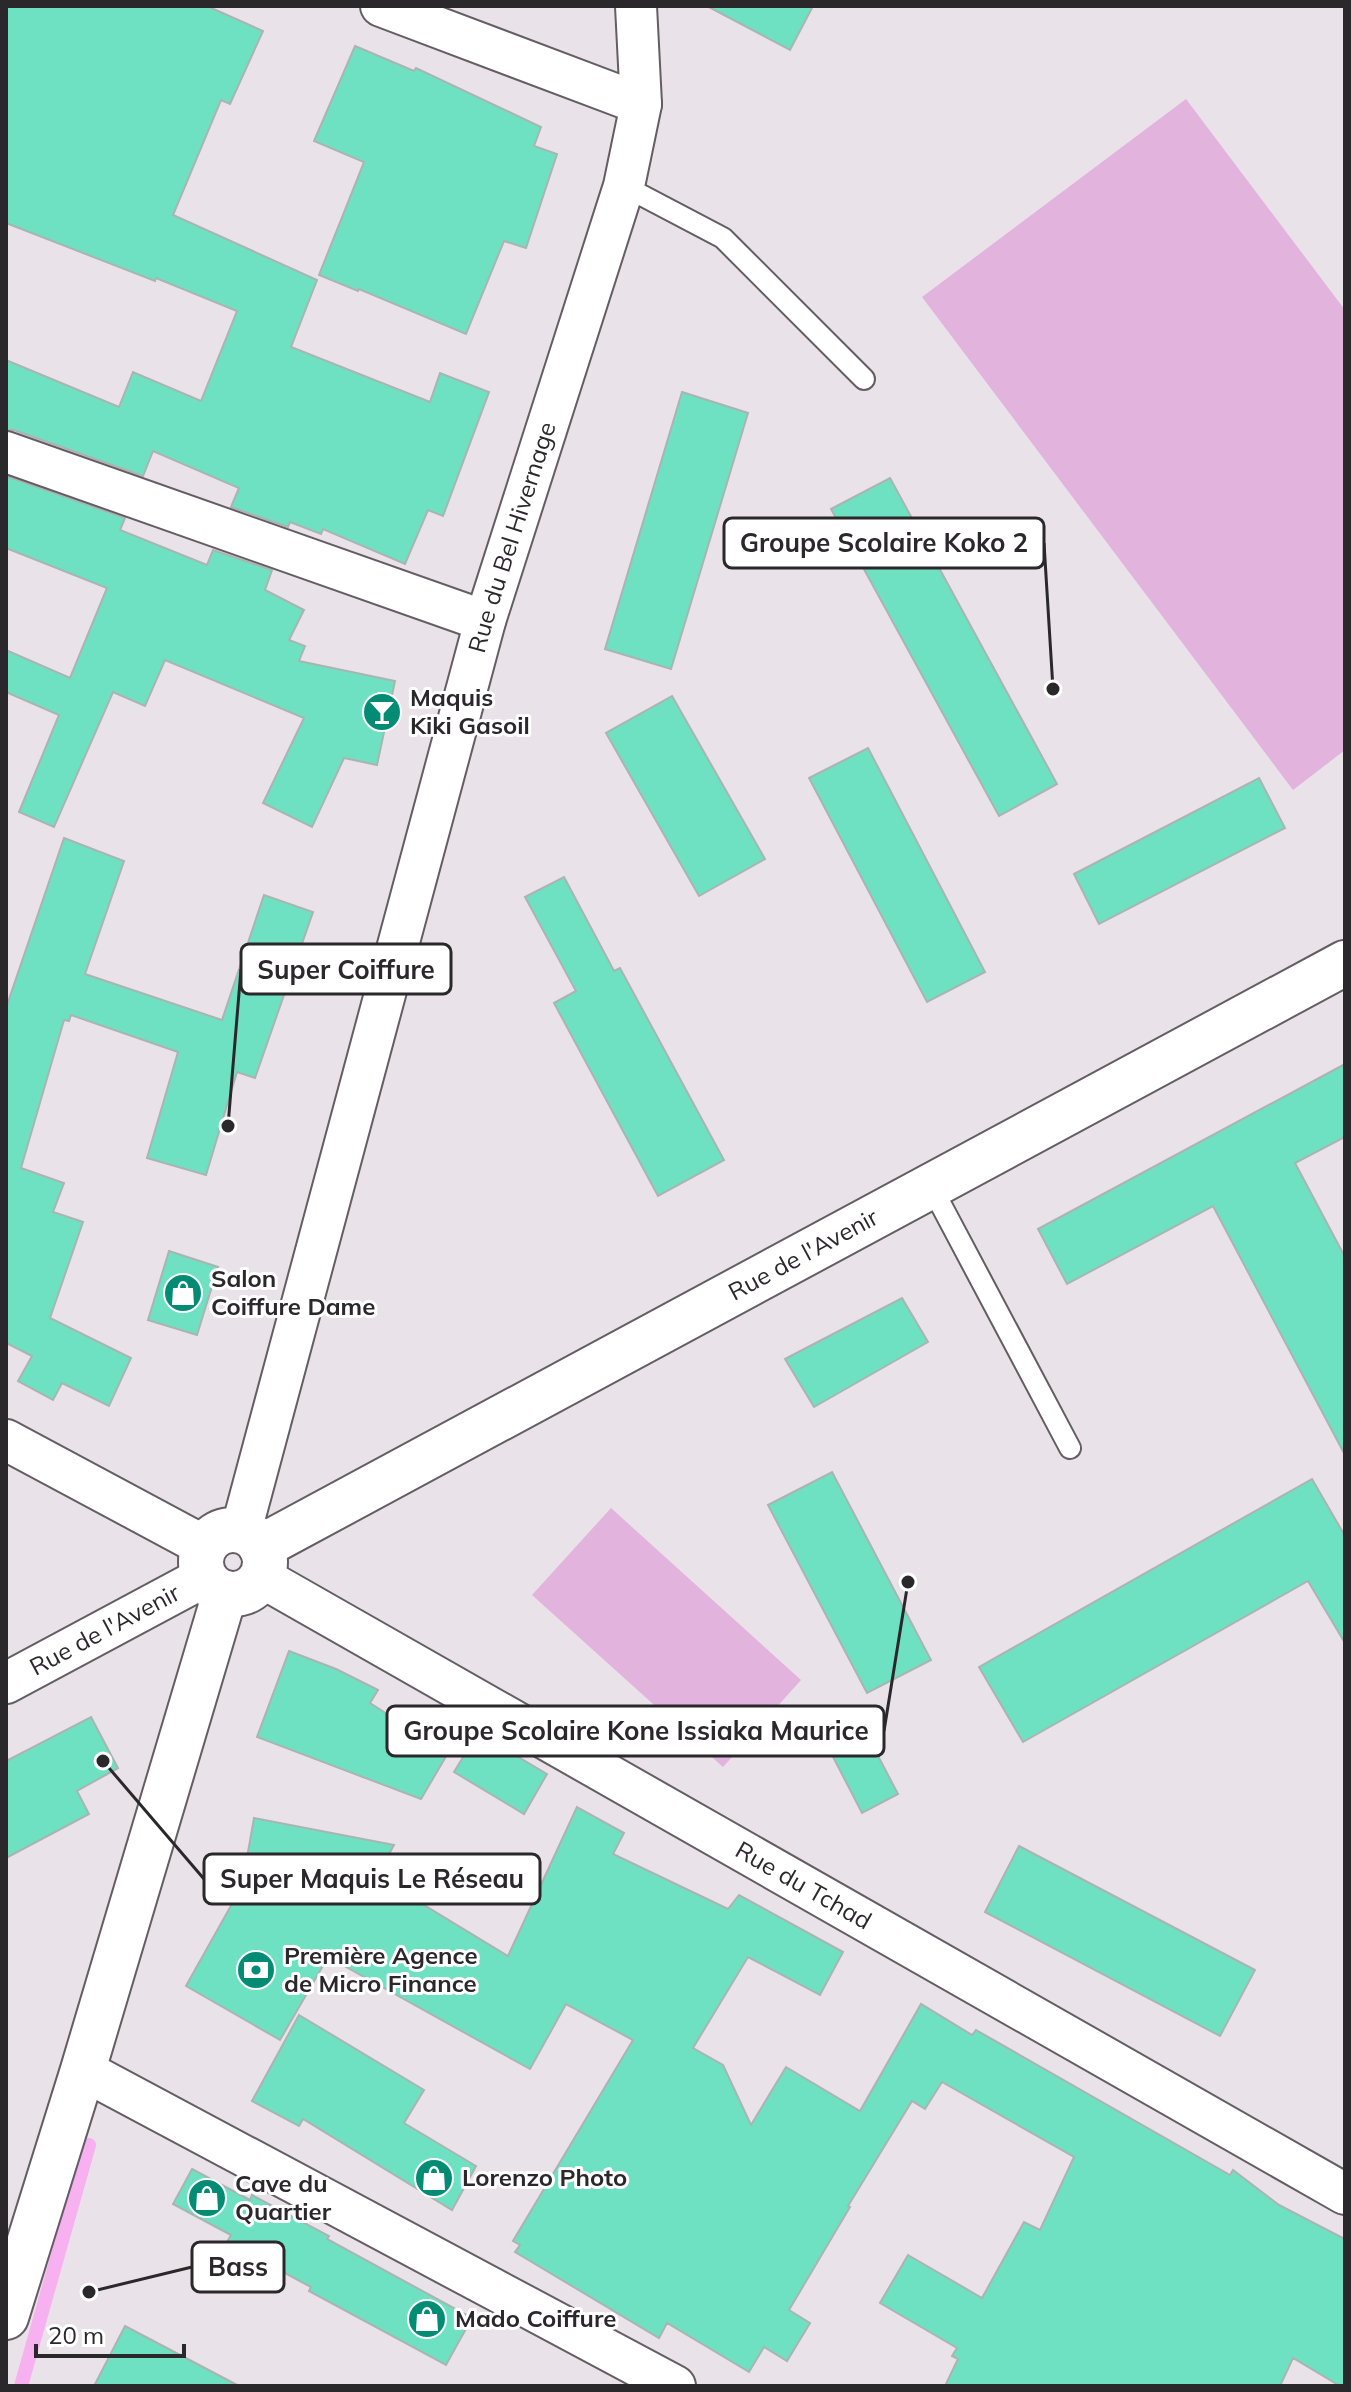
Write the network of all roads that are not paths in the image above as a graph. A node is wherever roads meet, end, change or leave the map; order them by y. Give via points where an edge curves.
1 (381, 6) edge
2 (636, 6) edge
3 (641, 104) junction
4 (624, 186) junction
5 (864, 379) dead end
6 (6, 452) edge
7 (485, 621) junction
8 (1345, 963) edge
9 (931, 1186) junction
10 (6, 1440) edge
11 (1070, 1448) dead end
12 (233, 1562) junction
13 (6, 1683) edge
14 (83, 2070) junction
15 (1345, 2194) edge
16 (6, 2317) edge
17 (675, 2386) edge

1 - 3 street
2 - 3 street, Rue du Bel Hivernage
3 - 4 street, Rue du Bel Hivernage
4 - 5 lane via 723,238
4 - 7 street, Rue du Bel Hivernage
6 - 7 street
7 - 12 street, Rue du Bel Hivernage
8 - 9 street, Rue de l'Avenir
9 - 11 lane
9 - 12 street, Rue de l'Avenir
10 - 12 street, Rue du Tchad
12 - 13 street, Rue de l'Avenir
12 - 14 street
12 - 15 street, Rue du Tchad
14 - 16 street
14 - 17 street

